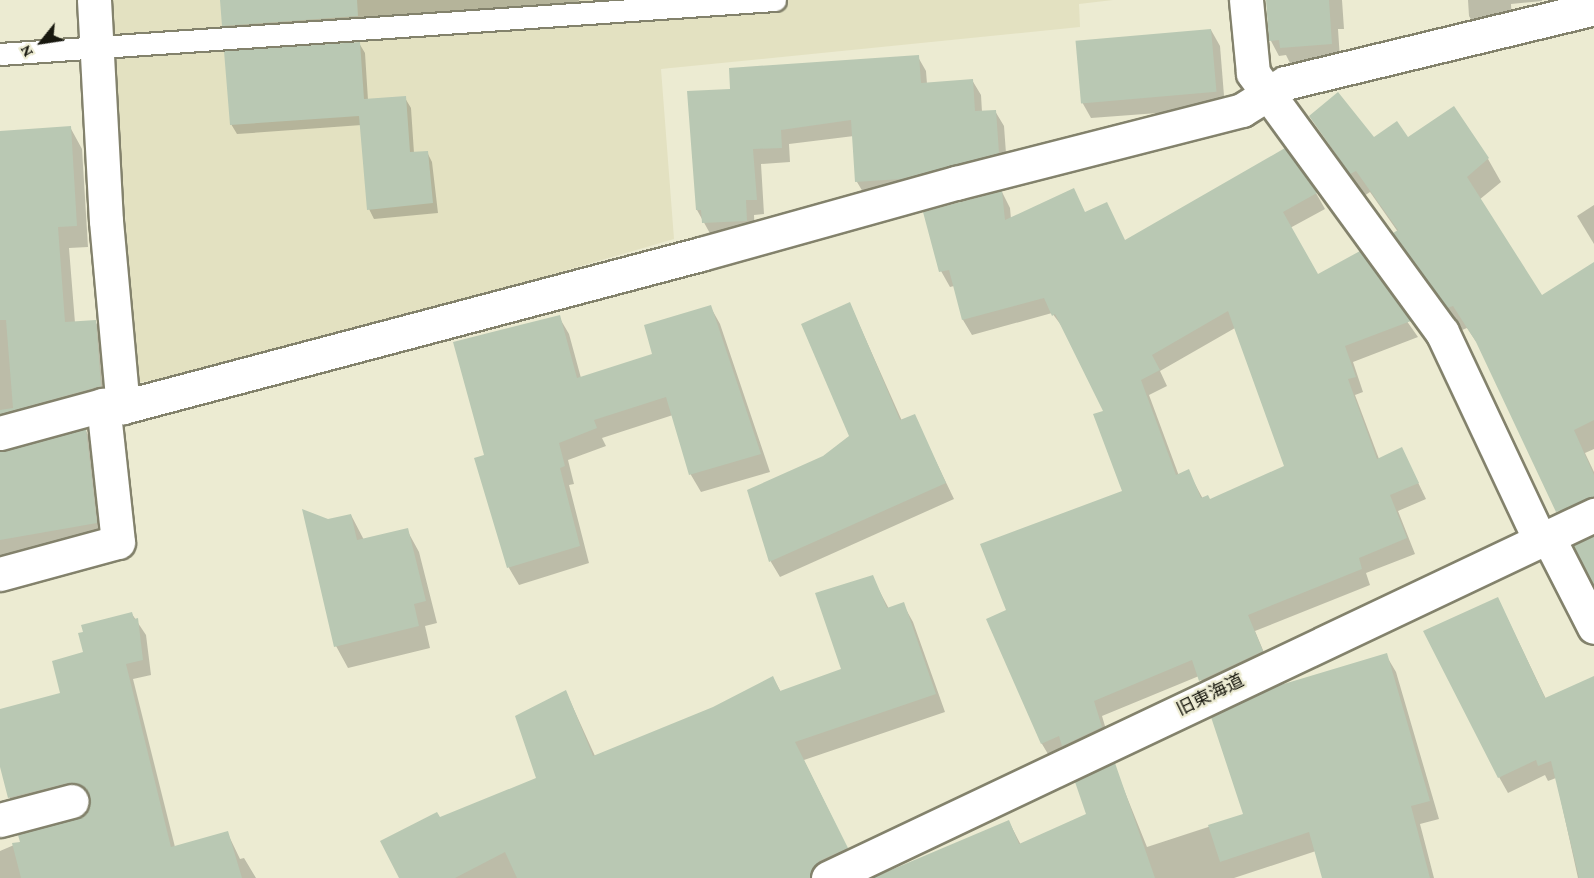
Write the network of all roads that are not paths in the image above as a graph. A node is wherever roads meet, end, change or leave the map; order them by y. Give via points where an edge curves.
1 (94, 0) edge
2 (776, 0) edge
3 (1246, 0) edge
4 (1594, 8) edge
5 (97, 46) junction
6 (0, 54) edge
7 (1268, 93) junction
8 (113, 406) junction
9 (0, 433) edge
10 (1594, 515) edge
11 (1544, 539) junction
12 (0, 574) edge
13 (1594, 627) edge
14 (72, 801) dead end
15 (0, 820) edge
16 (845, 874) edge

1 - 5 street
2 - 5 lane
3 - 7 street via 1253,73
4 - 7 street via 1285,83
5 - 6 lane
5 - 8 street
7 - 8 street via 1242,110
7 - 11 street via 1442,332
8 - 9 street
8 - 12 street via 118,542
10 - 11 street, 旧東海道
11 - 13 street
11 - 16 street, 旧東海道
14 - 15 street

